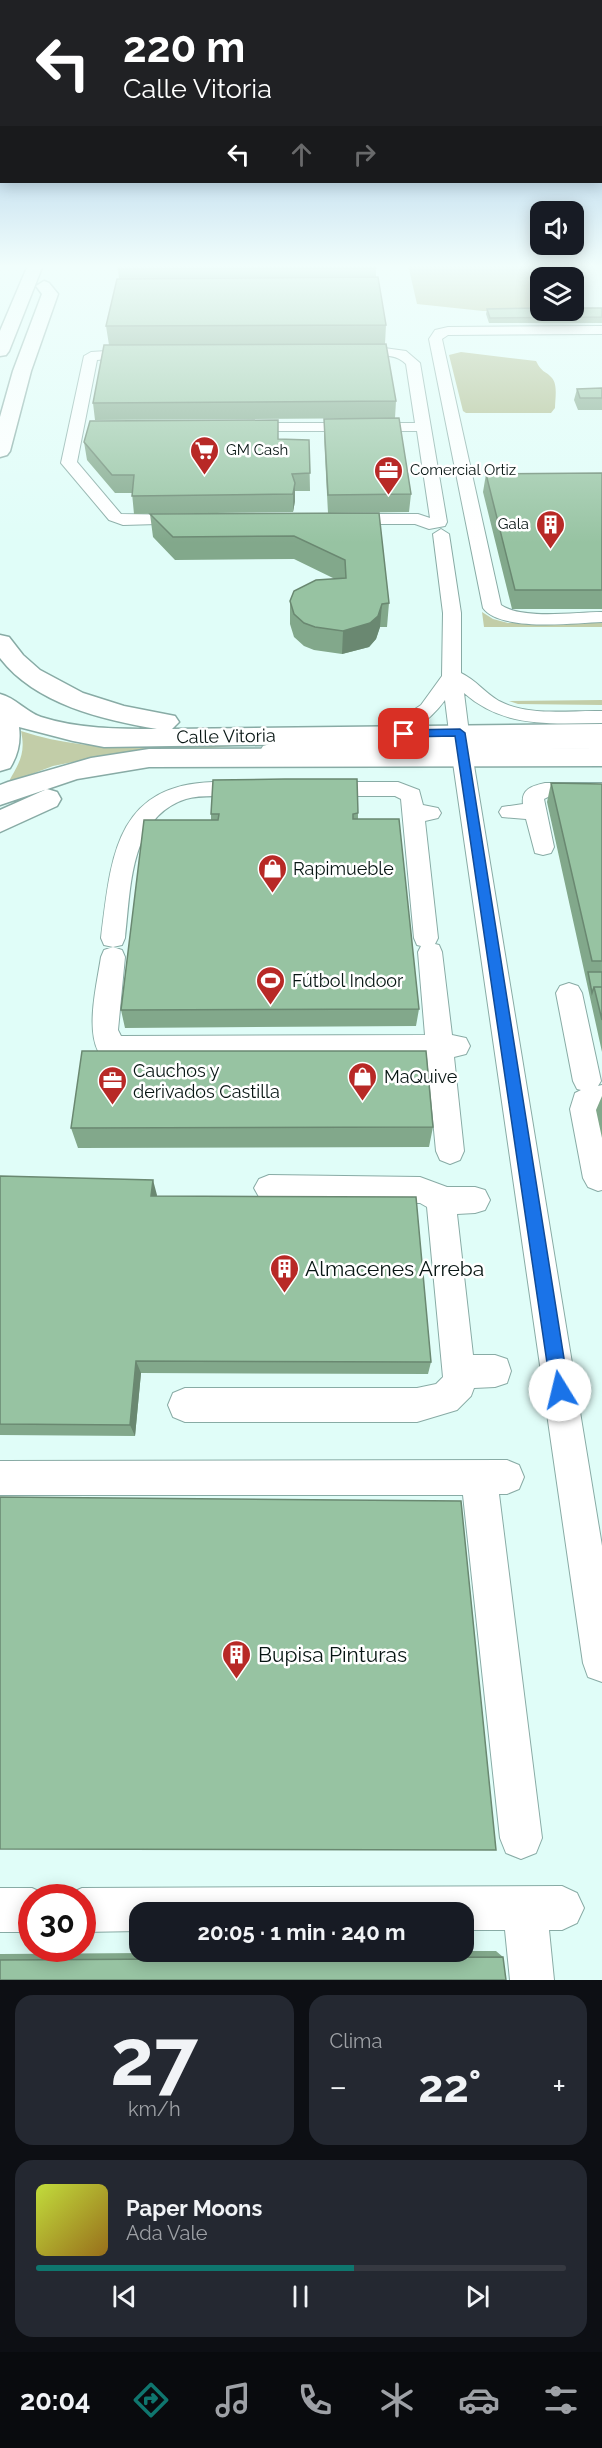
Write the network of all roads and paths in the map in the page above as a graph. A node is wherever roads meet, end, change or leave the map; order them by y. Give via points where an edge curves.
1 (16, 357) edge
2 (27, 357) edge
3 (91, 357) edge
4 (408, 357) edge
5 (439, 357) edge
6 (0, 397) edge
7 (299, 427) junction
8 (423, 427) junction
9 (76, 428) junction
10 (93, 428) edge
11 (230, 428) edge
12 (299, 444) edge
13 (0, 451) edge
14 (201, 520) edge
15 (326, 520) edge
16 (436, 527) junction
17 (602, 617) edge
18 (0, 642) edge
19 (452, 676) junction
20 (0, 702) edge
21 (0, 710) edge
22 (602, 717) edge
23 (602, 732) edge
24 (380, 734) junction
25 (602, 741) edge
26 (461, 745) junction
27 (602, 757) edge
28 (252, 759) junction
29 (0, 762) edge
30 (270, 790) edge
31 (305, 790) edge
32 (602, 790) edge
33 (0, 796) edge
34 (535, 811) junction
35 (510, 812) dead end
36 (0, 822) edge
37 (543, 847) dead end
38 (567, 993) dead end
39 (448, 1046) junction
40 (595, 1089) edge
41 (450, 1151) dead end
42 (594, 1185) edge
43 (269, 1188) dead end
44 (475, 1200) dead end
45 (441, 1201) junction
46 (495, 1371) dead end
47 (459, 1372) junction
48 (185, 1404) dead end
49 (0, 1478) edge
50 (602, 1663) edge
51 (521, 1838) dead end
52 (0, 1910) edge
53 (18, 1910) edge
54 (96, 1910) edge
55 (532, 1980) edge

1 - 6 highway
2 - 13 highway
3 - 9 street
4 - 8 street via 413,363
5 - 17 street via 492,608 523,617
7 - 8 street
7 - 11 street
7 - 12 street
8 - 16 street
9 - 10 street
9 - 14 street via 71,468 115,517
15 - 16 street via 418,519
16 - 19 street via 452,613
18 - 24 highway via 12,658 49,686 127,716 203,726 334,726
19 - 22 street via 464,680 496,707 509,712
19 - 24 street via 428,710 404,726
19 - 26 street
20 - 24 highway, Calle Vitoria via 29,722 104,738
21 - 29 highway via 7,736
23 - 26 highway, Calle Vitoria
24 - 26 highway, Calle Vitoria
25 - 26 street
26 - 27 highway, Calle Vitoria
26 - 28 highway, Calle Vitoria
26 - 50 street
28 - 33 highway, Calle Vitoria via 119,760 61,773
28 - 36 highway via 100,781 55,795
30 - 39 street via 180,794 149,811 132,833 125,854 113,948 107,1043 121,1047
31 - 39 street via 398,789 411,795 422,813 428,945
32 - 34 street via 545,790 533,796
34 - 35 street
34 - 37 street
38 - 40 street
39 - 41 street via 455,1106
40 - 42 street via 584,1109
43 - 45 street via 420,1190
44 - 45 street
45 - 47 street
46 - 47 street
47 - 48 street via 459,1384 445,1398 417,1405
49 - 51 street via 493,1477
52 - 53 street
54 - 55 street via 543,1908

